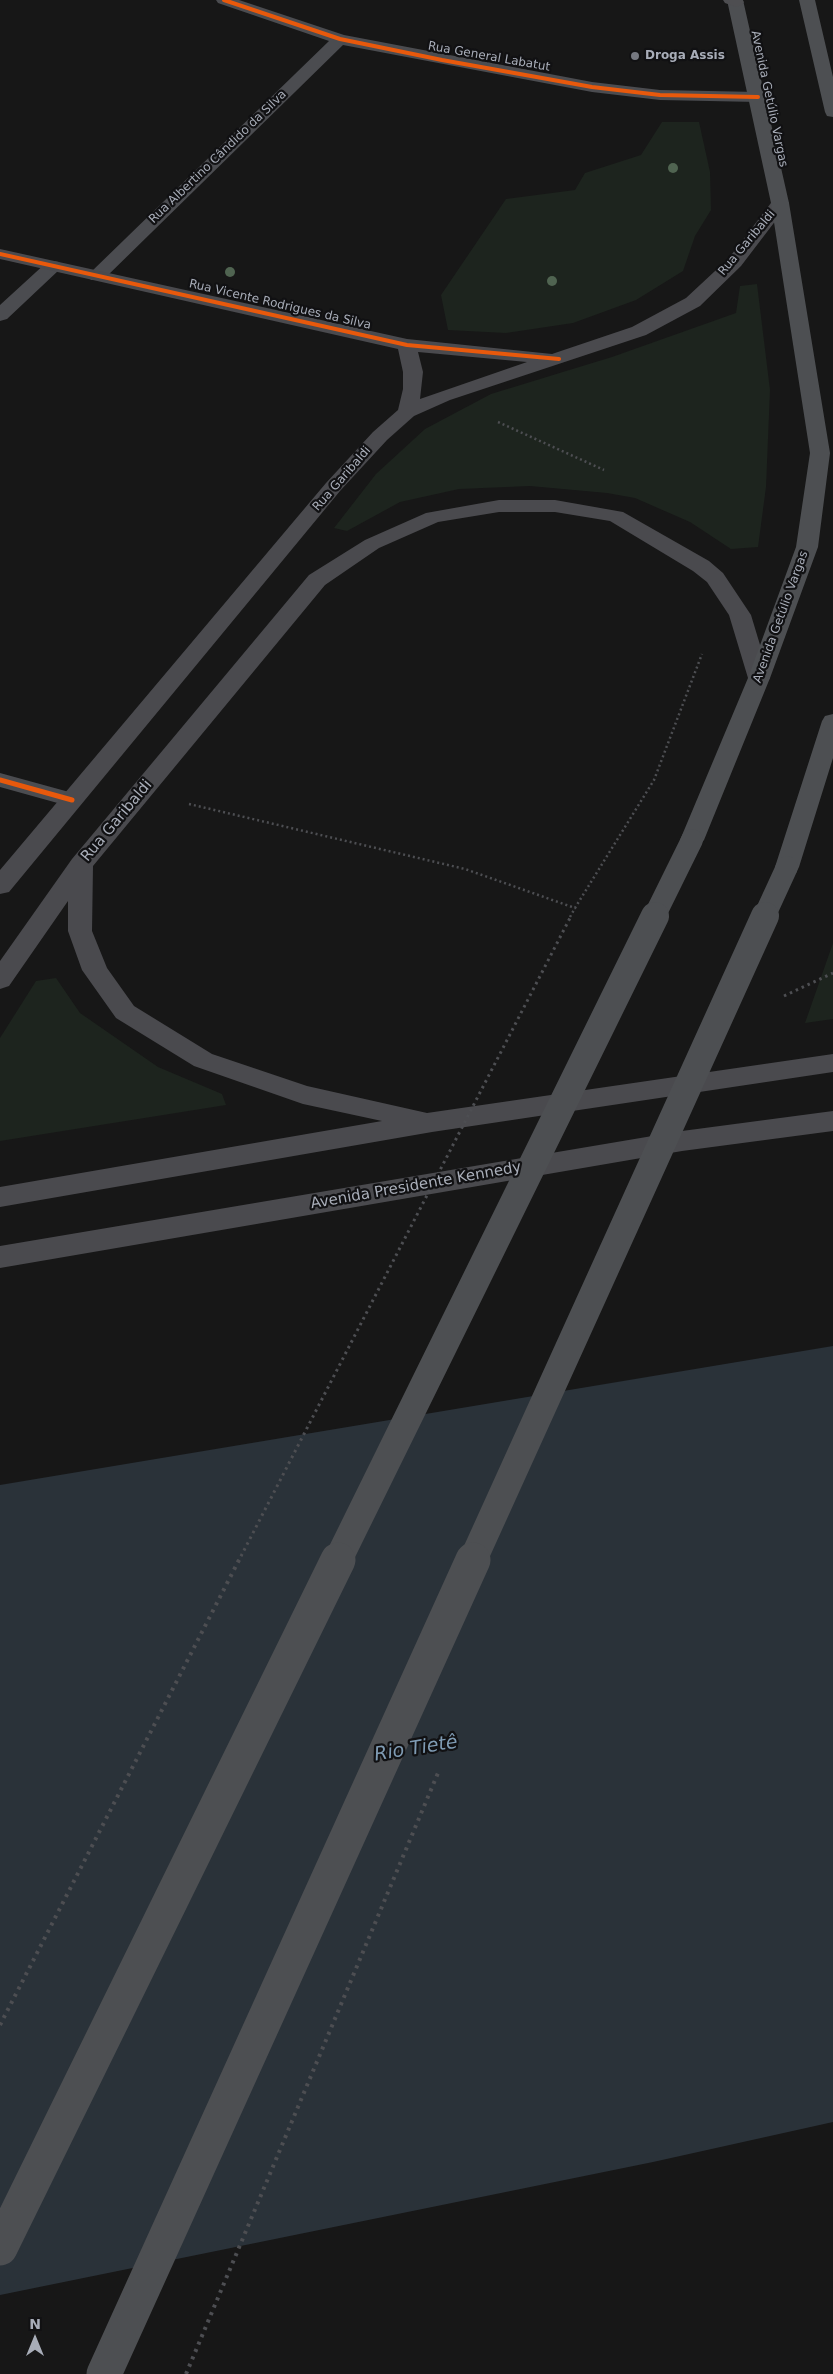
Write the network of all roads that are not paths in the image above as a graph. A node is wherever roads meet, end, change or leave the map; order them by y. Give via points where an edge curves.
1 (224, 0) edge
2 (807, 0) edge
3 (734, 1) edge
4 (340, 39) junction
5 (758, 98) junction
6 (833, 112) edge
7 (780, 203) junction
8 (0, 254) edge
9 (53, 266) junction
10 (97, 276) junction
11 (0, 315) edge
12 (407, 345) junction
13 (559, 359) junction
14 (407, 412) junction
15 (759, 678) junction
16 (833, 721) edge
17 (0, 780) edge
18 (72, 800) junction
19 (81, 865) junction
20 (0, 886) edge
21 (0, 980) edge
22 (833, 1063) edge
23 (833, 1121) edge
24 (432, 1122) junction
25 (0, 1197) edge
26 (0, 1257) edge
27 (0, 2248) edge
28 (104, 2374) edge

1 - 4 street, Rua General Labatut
2 - 6 main road
3 - 5 main road, Avenida Getúlio Vargas
4 - 5 street, Rua General Labatut via 592,87 660,96
4 - 10 street, Rua Albertino Cândido da Silva
5 - 7 main road, Avenida Getúlio Vargas
7 - 13 main road, Rua Garibaldi via 735,262 693,302 639,330
7 - 15 main road, Avenida Getúlio Vargas via 820,453 806,547
8 - 9 main road, Rua Vicente Rodrigues da Silva
9 - 10 main road, Rua Vicente Rodrigues da Silva
9 - 11 street
10 - 12 main road, Rua Vicente Rodrigues da Silva
12 - 13 main road, Rua Vicente Rodrigues da Silva
12 - 14 main road via 413,372
13 - 14 main road, Rua Garibaldi via 443,396
14 - 18 main road, Rua Garibaldi via 380,436 334,487
15 - 19 main road, Rua Garibaldi via 740,615 715,578 701,566 616,516 556,506 499,506 433,517 372,544 318,580
15 - 27 main road, Avenida Getúlio Vargas, bridge via 692,840
16 - 28 main road, bridge via 787,867
17 - 18 street
18 - 20 main road, Rua Garibaldi
19 - 21 main road, Rua Garibaldi
19 - 24 main road via 80,931 95,970 125,1012 204,1060 303,1095
22 - 24 main road
23 - 26 main road, Avenida Presidente Kennedy via 682,1141
24 - 25 main road

